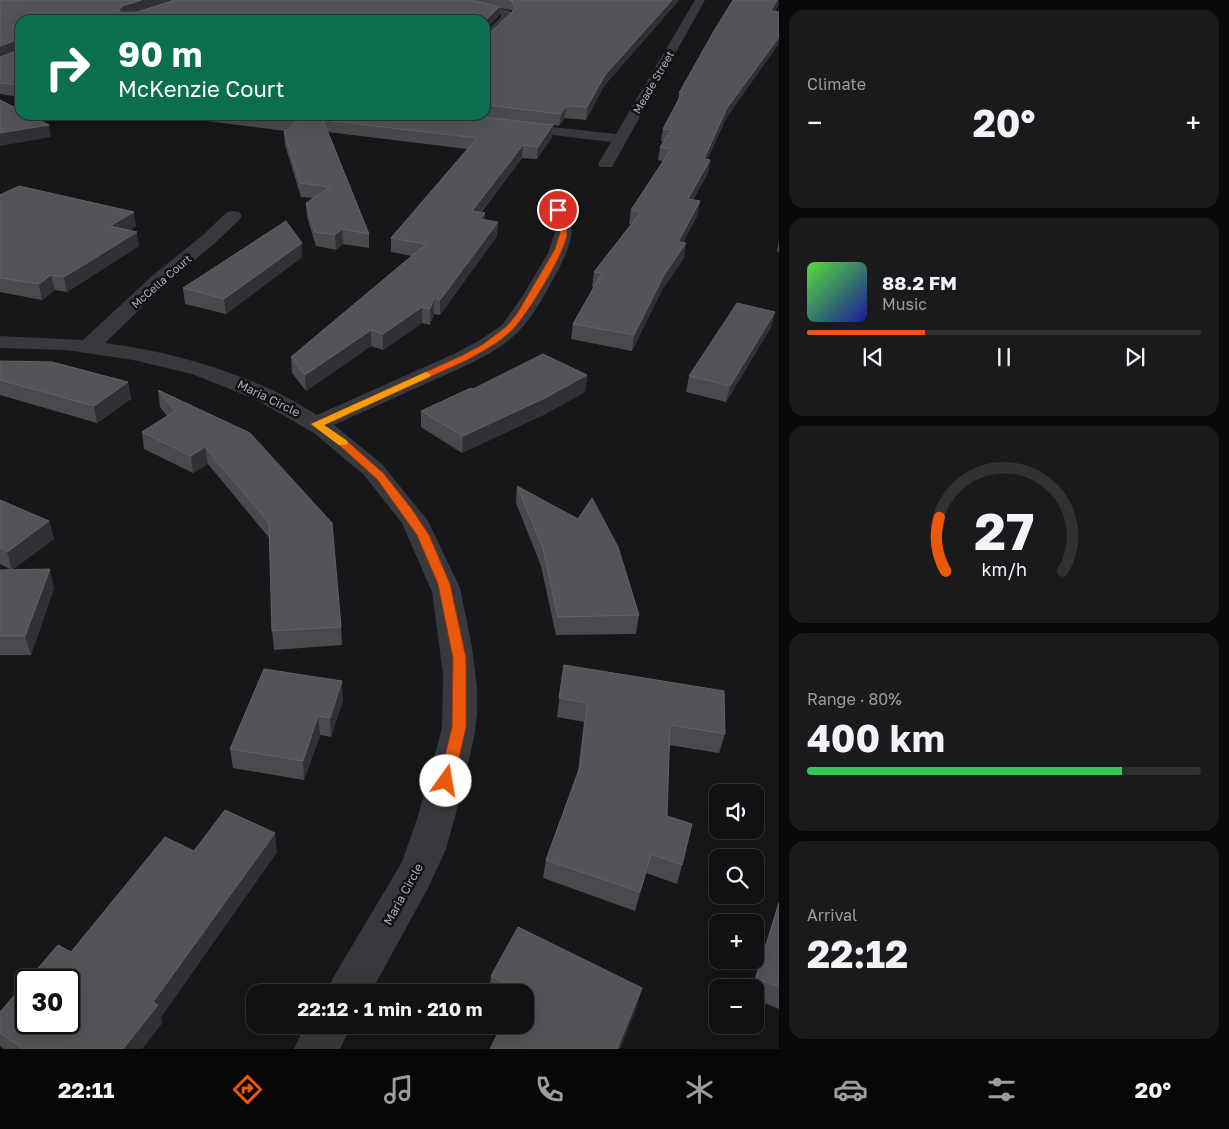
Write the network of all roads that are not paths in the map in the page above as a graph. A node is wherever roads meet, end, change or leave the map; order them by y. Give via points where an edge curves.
1 (428, 0) edge
2 (700, 0) edge
3 (522, 12) edge
4 (506, 13) junction
5 (490, 34) edge
6 (501, 125) edge
7 (620, 139) junction
8 (606, 164) dead end
9 (558, 210) dead end
10 (233, 216) dead end
11 (0, 342) edge
12 (89, 346) junction
13 (316, 424) junction
14 (353, 984) edge
15 (324, 1034) edge
16 (316, 1049) edge

1 - 4 street
2 - 7 street, Meade Street
3 - 4 street
4 - 5 street via 507,18
6 - 7 street
7 - 8 street, Meade Street
9 - 13 street via 564,233 559,249 521,316 509,328 486,347 464,358
10 - 12 street, McCella Court
11 - 12 street, Maria Circle
12 - 13 street, Maria Circle via 130,352 210,372 270,397
13 - 14 street, Maria Circle via 381,477 423,535 444,584 459,658 459,727 442,799 422,862
15 - 16 street

